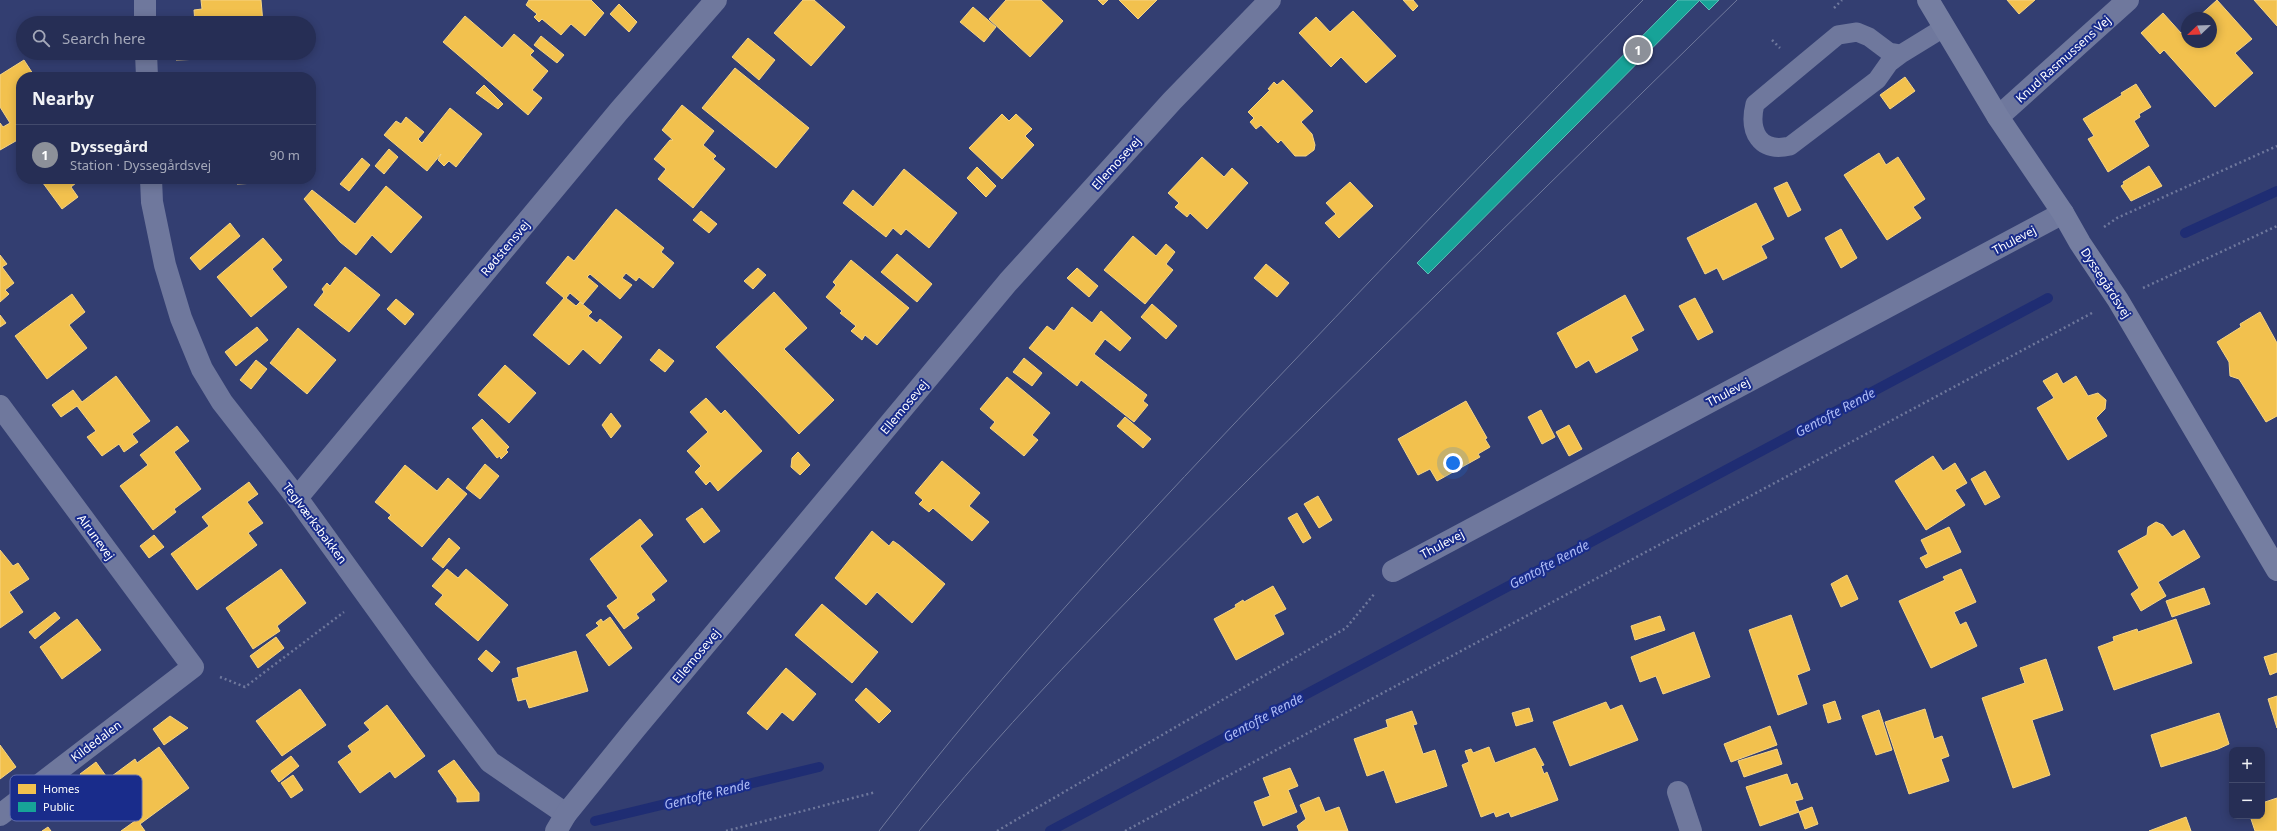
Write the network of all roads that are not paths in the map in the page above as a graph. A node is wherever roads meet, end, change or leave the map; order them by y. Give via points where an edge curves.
1 (145, 0) edge
2 (716, 0) edge
3 (1270, 0) edge
4 (1928, 0) edge
5 (2128, 0) edge
6 (145, 16) edge
7 (1945, 27) junction
8 (1901, 54) junction
9 (146, 60) edge
10 (147, 72) edge
11 (1998, 117) junction
12 (151, 184) edge
13 (2063, 213) junction
14 (0, 406) edge
15 (297, 498) junction
16 (2277, 570) edge
17 (1394, 571) road end
18 (193, 667) joint
19 (52, 775) edge
20 (1678, 792) dead end
21 (10, 807) edge
22 (0, 815) edge
23 (561, 822) edge
24 (1691, 831) edge

1 - 6 street
2 - 15 street, Rødstensvej via 614,117
3 - 23 street, Ellemosevej via 1172,101 1008,282
4 - 7 street, Dyssegårdsvej
5 - 11 street, Knud Rasmussens Vej
7 - 8 lane
7 - 11 street, Dyssegårdsvej
8 - 8 lane via 1889,52 1869,37 1857,32 1838,36 1755,104 1752,122 1756,135 1770,148 1790,146 1877,80 1889,63
9 - 10 street
11 - 13 street, Dyssegårdsvej
12 - 15 street, Teglværksbakken via 152,202 165,265 181,318 202,369 222,402
13 - 16 street, Dyssegårdsvej via 2118,300
13 - 17 street, Thulevej
14 - 18 street, Alrunevej
15 - 23 street, Teglværksbakken via 490,762
18 - 19 street, Kildedalen
20 - 24 street
21 - 22 street, Kildedalen

